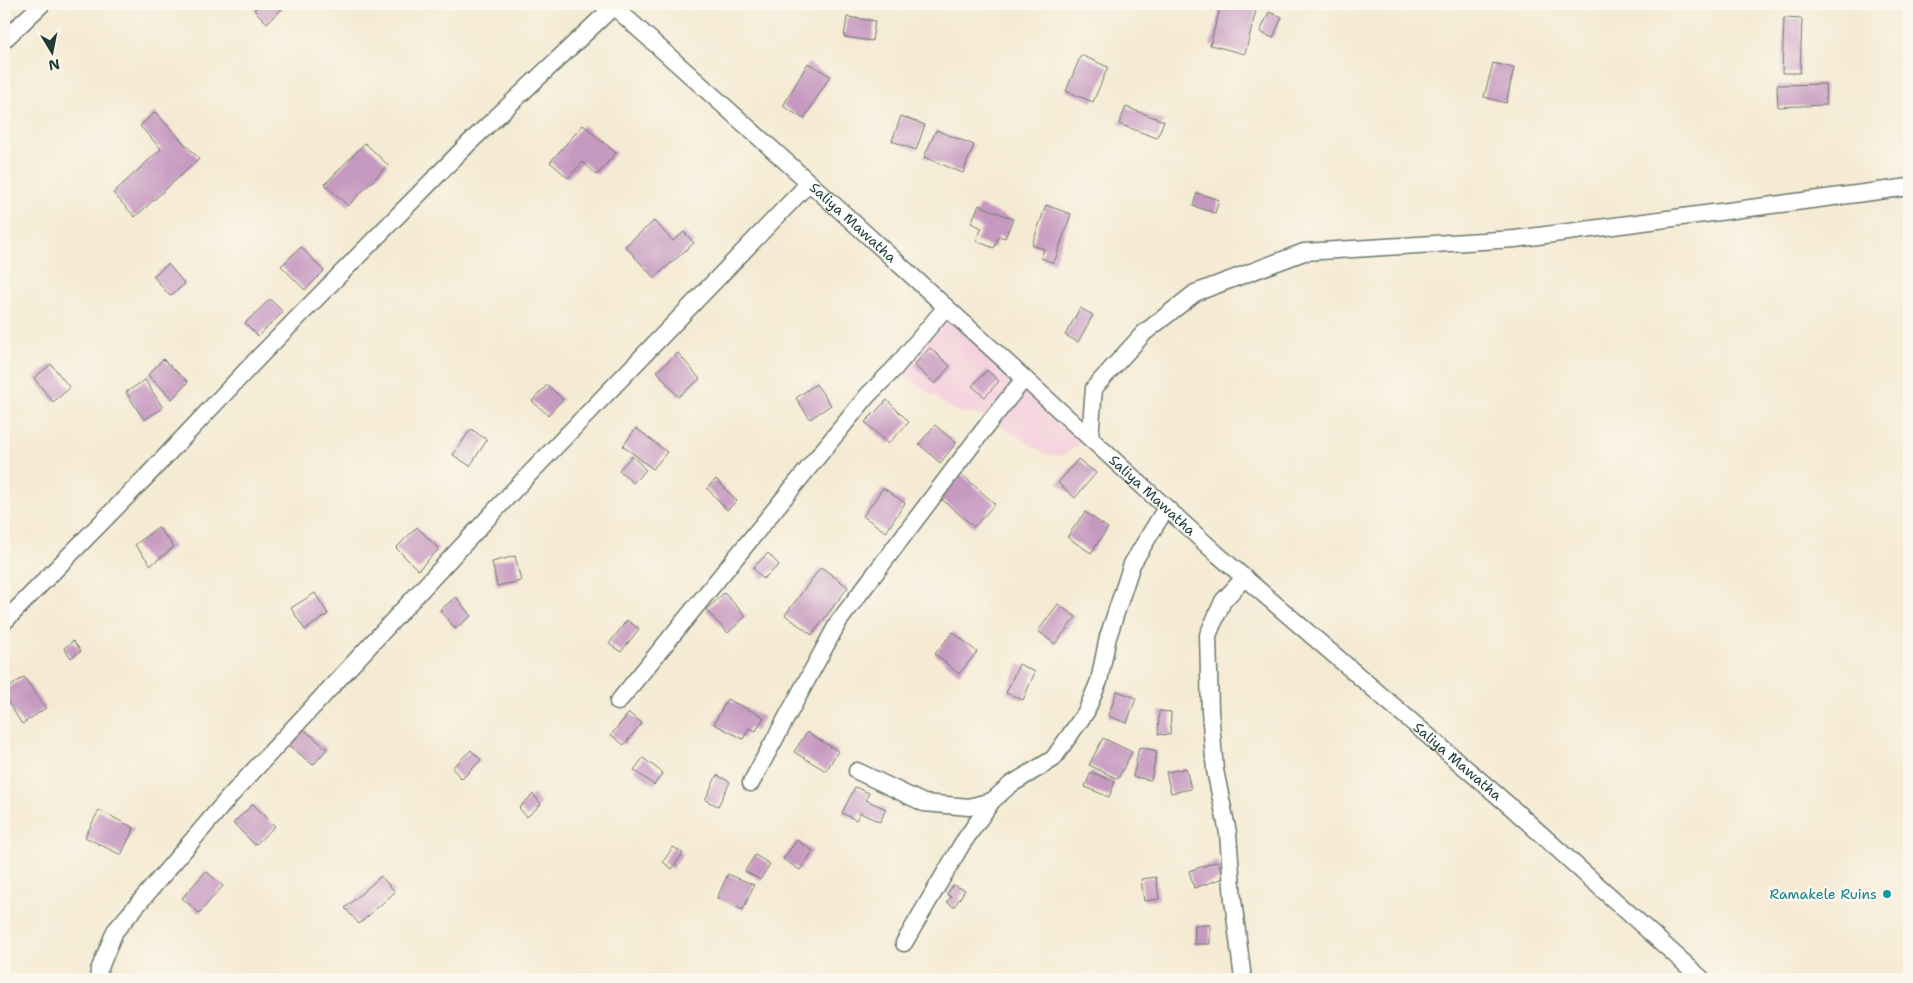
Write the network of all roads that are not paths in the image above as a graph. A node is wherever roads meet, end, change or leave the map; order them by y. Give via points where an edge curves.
1 (42, 4) edge
2 (613, 5) edge
3 (4, 40) edge
4 (809, 183) junction
5 (1909, 188) edge
6 (946, 307) junction
7 (1024, 379) junction
8 (1090, 438) junction
9 (1166, 508) junction
10 (1245, 578) junction
11 (4, 622) edge
12 (618, 702) dead end
13 (857, 771) dead end
14 (751, 783) dead end
15 (992, 801) junction
16 (904, 943) dead end
17 (98, 979) edge
18 (1243, 979) edge
19 (1702, 979) edge

1 - 3 street
2 - 4 street, Saliya Mawatha
2 - 11 street via 470,143
4 - 6 street, Saliya Mawatha
4 - 17 street via 514,490 232,795 115,931
5 - 8 street via 1515,239 1304,252 1195,293 1144,333 1094,388
6 - 7 street, Saliya Mawatha
6 - 12 street via 868,396
7 - 8 street, Saliya Mawatha
7 - 14 street via 839,621
8 - 9 street, Saliya Mawatha
9 - 10 street, Saliya Mawatha
9 - 15 street via 1132,564 1108,637 1099,681 1086,712 1053,759 1010,785
10 - 18 street via 1223,601 1208,635 1215,770 1228,833
10 - 19 street, Saliya Mawatha via 1512,808
13 - 15 street via 924,803 968,807
15 - 16 street via 962,844

